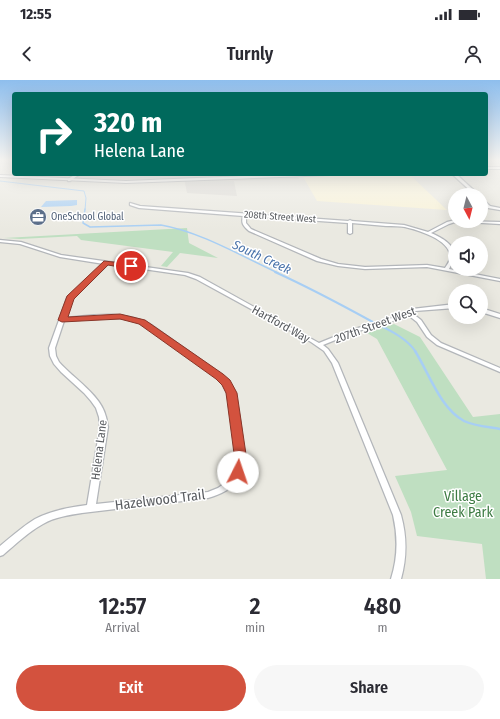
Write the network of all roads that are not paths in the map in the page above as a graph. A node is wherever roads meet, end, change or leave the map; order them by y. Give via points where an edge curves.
1 (131, 204) dead end
2 (488, 205) edge
3 (500, 208) edge
4 (245, 214) junction
5 (350, 221) junction
6 (488, 222) edge
7 (448, 223) edge
8 (500, 223) edge
9 (350, 232) dead end
10 (429, 233) junction
11 (0, 241) edge
12 (107, 263) junction
13 (447, 269) junction
14 (500, 280) edge
15 (448, 306) edge
16 (488, 312) edge
17 (408, 313) junction
18 (500, 316) edge
19 (62, 320) junction
20 (319, 345) junction
21 (500, 370) edge
22 (91, 508) junction
23 (0, 552) edge
24 (396, 579) edge

1 - 4 street, 208th Street West via 139,207
2 - 3 street
4 - 5 street, 208th Street West
4 - 13 street via 243,221 250,230 322,261 358,268 417,265
5 - 9 street
5 - 10 street, 208th Street West via 401,226
6 - 8 street
7 - 10 street
10 - 13 street, 208th Street West via 444,242 451,250 452,257
11 - 12 street, Hartford Way via 21,243 60,256
12 - 19 street, Helena Lane via 70,298
12 - 20 street, Hartford Way via 198,278
13 - 14 street
15 - 17 street, 207th Street West via 422,308
16 - 18 street
17 - 20 street, 207th Street West
17 - 21 street via 419,321 435,341
19 - 22 street, Helena Lane via 53,347 54,359 98,405 104,419
19 - 22 street, Hazelwood Trail via 120,317 145,323 220,376 226,383 232,399 241,461 238,473 229,485 216,493 203,496
20 - 24 street, Hartford Way via 335,363 397,515 402,550
22 - 23 street, Hazelwood Trail via 61,513 40,521

